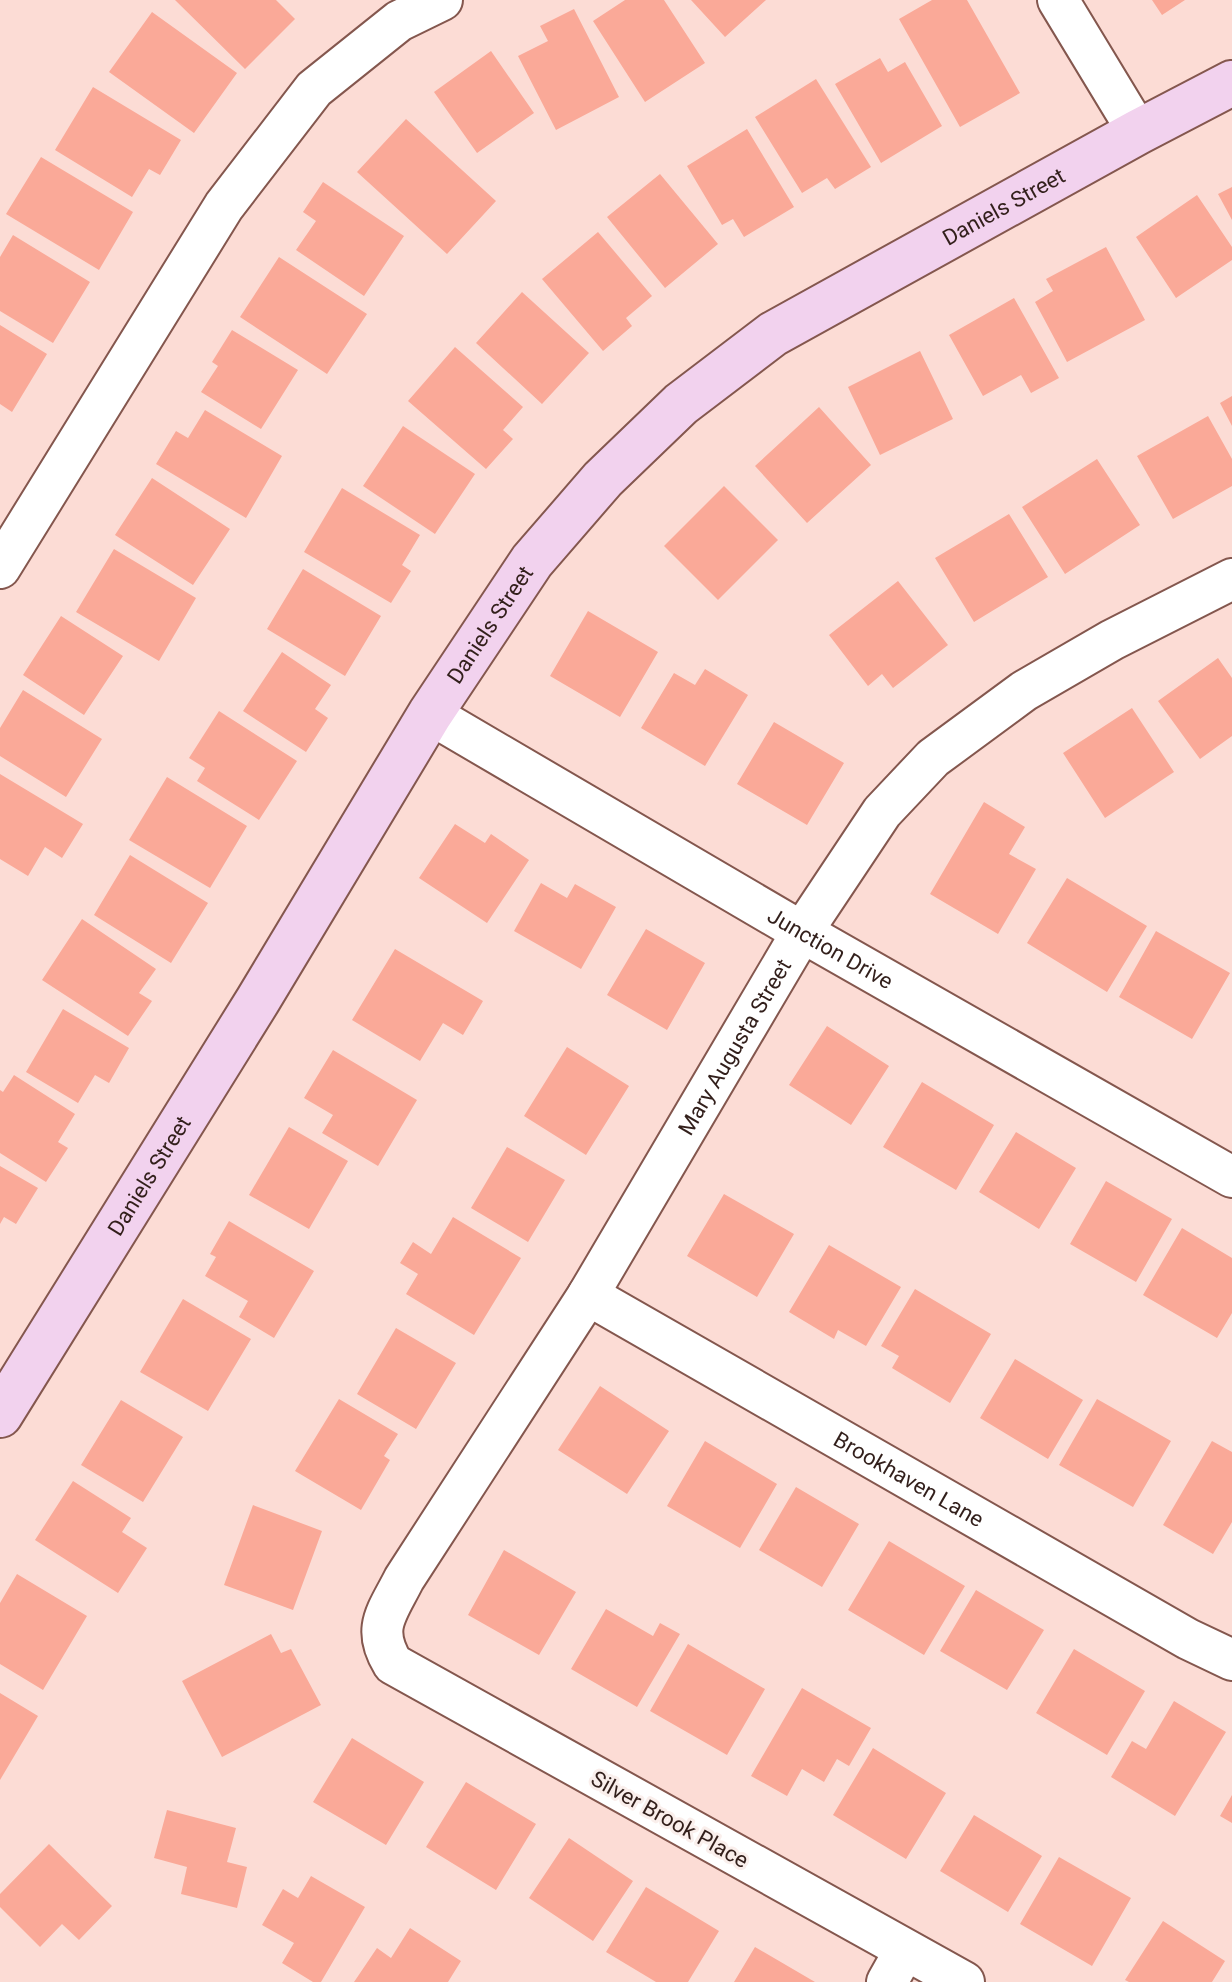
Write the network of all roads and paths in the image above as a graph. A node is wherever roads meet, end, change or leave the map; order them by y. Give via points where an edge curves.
1 (442, 0) edge
2 (1058, 0) edge
3 (1232, 83) edge
4 (1138, 132) junction
5 (0, 568) edge
6 (1232, 579) edge
7 (430, 714) junction
8 (802, 932) junction
9 (1232, 1177) edge
10 (588, 1295) junction
11 (0, 1415) edge
12 (383, 1647) joint
13 (1232, 1660) edge
14 (896, 1966) edge
15 (964, 1982) edge

1 - 5 street via 399,21 314,89 224,206
2 - 4 street
3 - 4 street, Daniels Street
4 - 7 street, Daniels Street via 773,334 681,404 603,479 532,561
6 - 8 street, Mary Augusta Street via 1024,691 933,758 882,812
7 - 8 street, Junction Drive
7 - 11 street, Daniels Street
8 - 9 street, Junction Drive
8 - 10 street, Mary Augusta Street
10 - 12 street, Mary Augusta Street via 404,1579 383,1621
10 - 13 street, Brookhaven Lane
12 - 14 street, Silver Brook Place via 393,1664
14 - 15 street, Silver Brook Place

